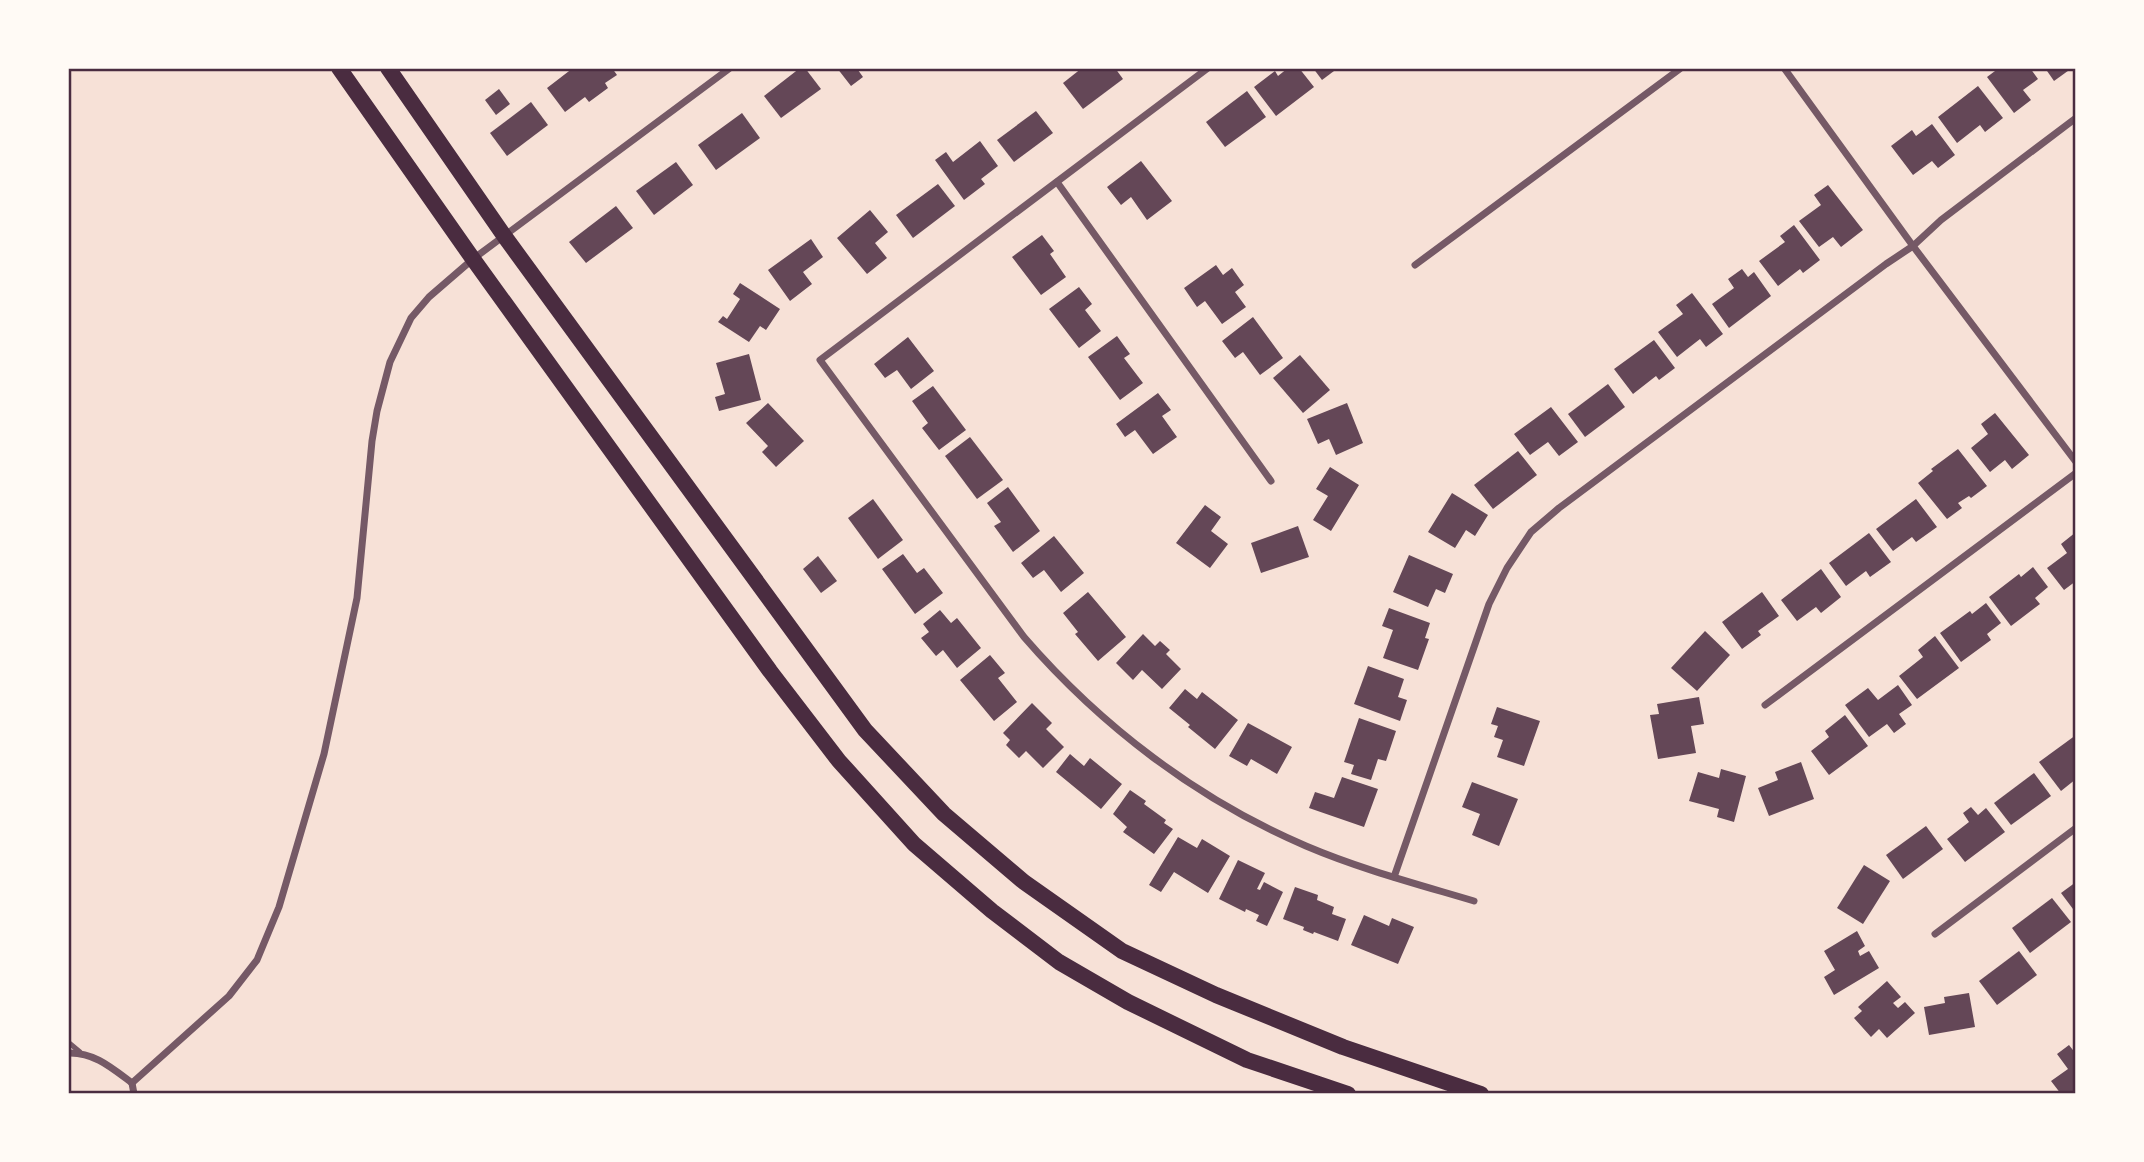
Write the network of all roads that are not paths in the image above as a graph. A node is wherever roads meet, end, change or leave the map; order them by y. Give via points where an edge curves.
1 (340, 68) edge
2 (388, 68) edge
3 (730, 68) edge
4 (1208, 68) edge
5 (1681, 68) edge
6 (1784, 68) edge
7 (2076, 118) edge
8 (1056, 183) junction
9 (505, 237) junction
10 (1913, 246) junction
11 (473, 259) junction
12 (1415, 265) dead end
13 (2076, 462) edge
14 (2076, 473) edge
15 (1271, 481) dead end
16 (1765, 705) dead end
17 (2076, 828) edge
18 (1394, 877) junction
19 (1474, 901) dead end
20 (1935, 934) dead end
21 (68, 1042) edge
22 (80, 1052) junction
23 (68, 1053) edge
24 (132, 1083) junction
25 (134, 1094) edge
26 (1348, 1094) edge
27 (1481, 1094) edge

1 - 11 main road
2 - 9 main road
3 - 9 street
4 - 8 street
5 - 12 street
6 - 10 street
7 - 10 street
8 - 15 street
8 - 18 street via 820,360 997,603 1053,670 1089,704 1175,774 1250,820 1317,851
9 - 11 street
9 - 27 main road via 865,730 943,814 1024,882 1122,951 1343,1047
10 - 13 street
10 - 18 street via 1531,533 1489,604
11 - 24 street via 411,317 390,362 372,440 358,598 324,754 279,907 257,960 229,996
11 - 26 main road via 770,671 839,761 914,845 1059,962 1128,1002 1247,1060
14 - 16 street
17 - 20 street
18 - 19 street
21 - 22 lane
22 - 23 street
22 - 24 street
24 - 25 street

